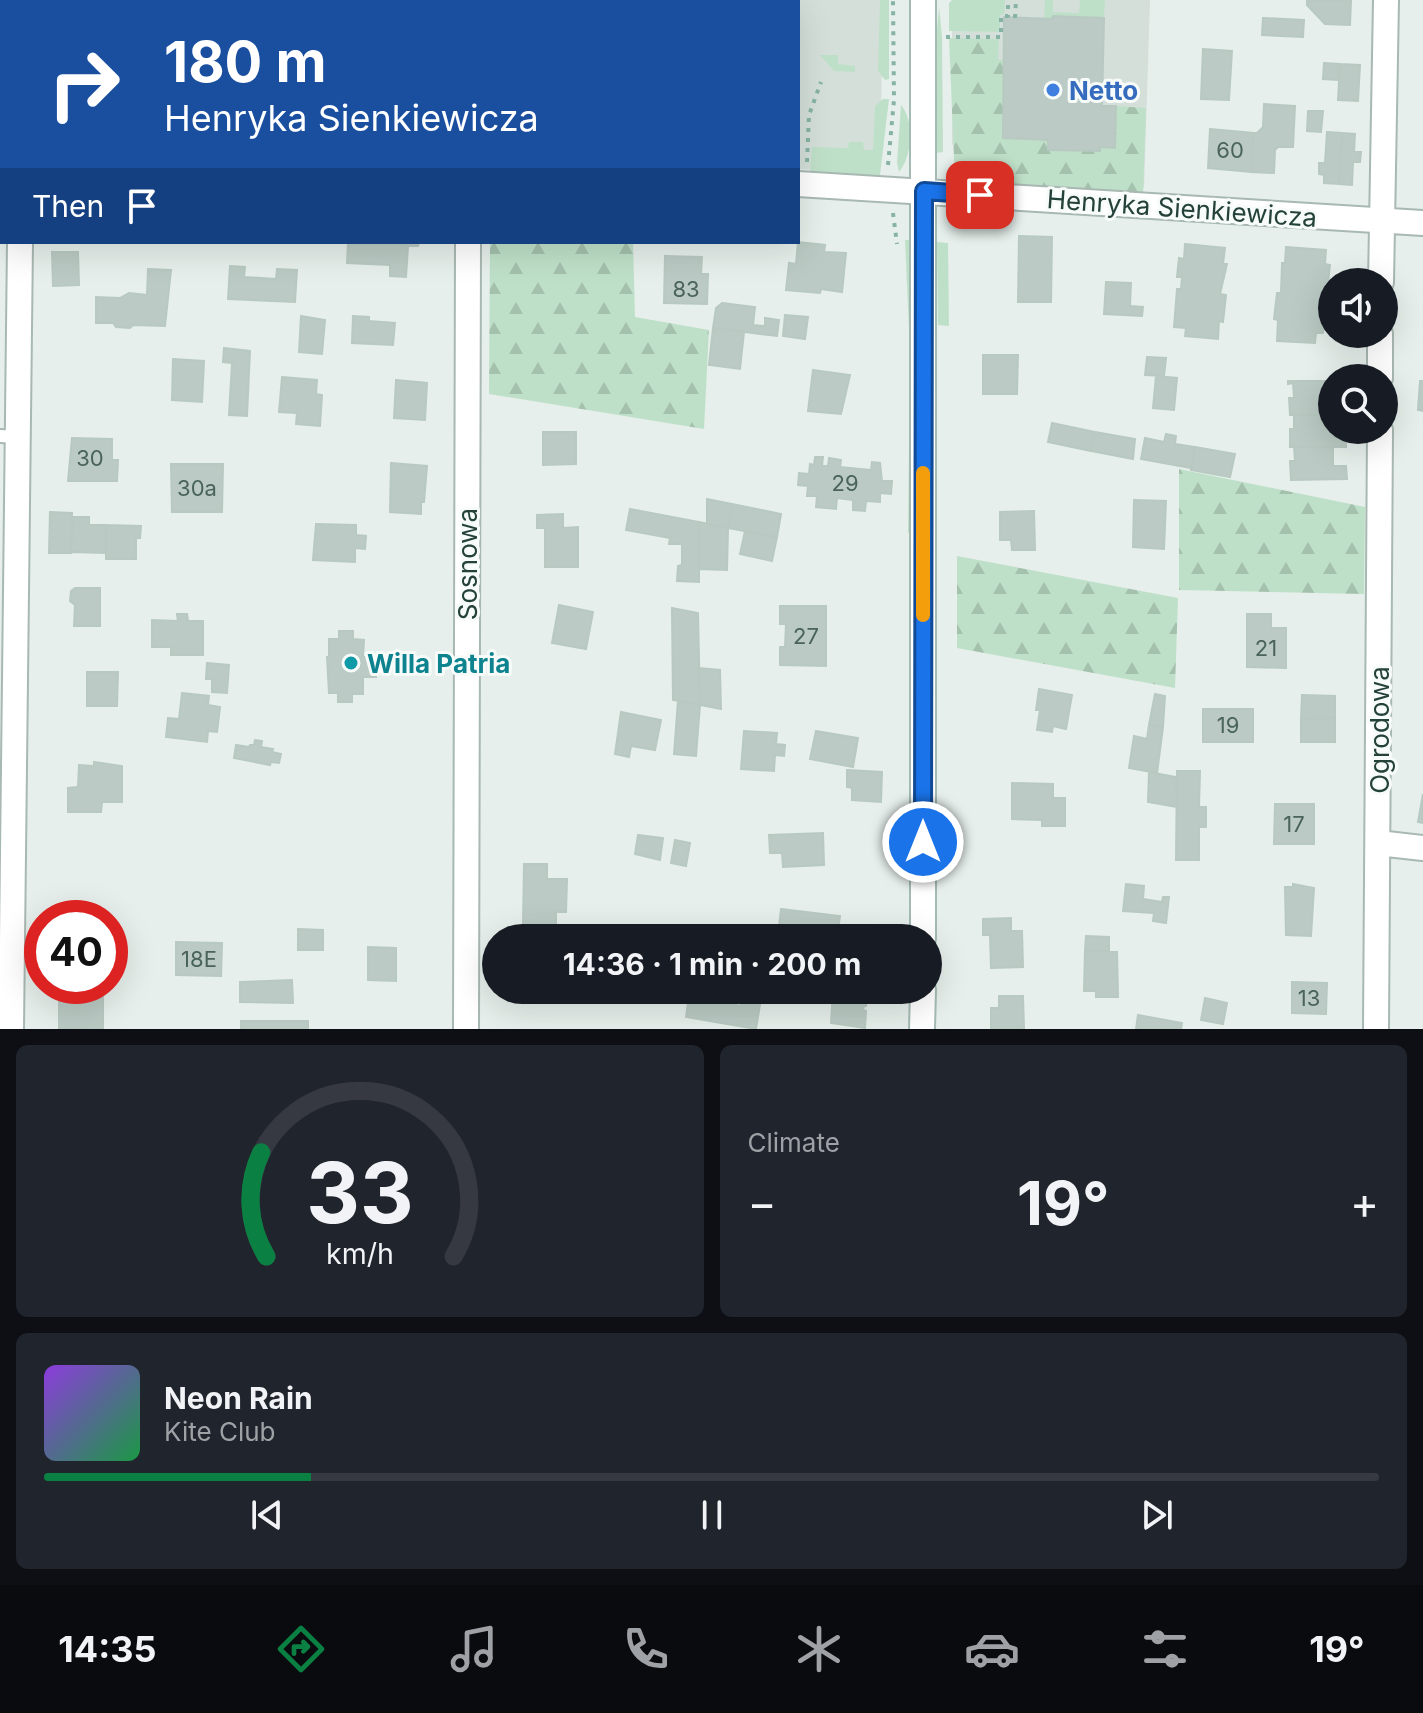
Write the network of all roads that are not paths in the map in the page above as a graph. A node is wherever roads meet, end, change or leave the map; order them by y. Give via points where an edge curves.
1 (923, 0) edge
2 (1386, 0) edge
3 (802, 184) edge
4 (924, 191) junction
5 (1381, 221) junction
6 (1423, 223) edge
7 (20, 244) edge
8 (468, 244) edge
9 (1381, 268) edge
10 (10, 387) edge
11 (9, 437) edge
12 (1380, 444) edge
13 (1378, 843) junction
14 (1423, 848) edge
15 (923, 924) edge
16 (6, 943) edge
17 (923, 1004) edge
18 (11, 1029) edge
19 (466, 1029) edge
20 (922, 1029) edge
21 (1376, 1029) edge

1 - 4 street
2 - 5 street
3 - 4 street, Henryka Sienkiewicza
4 - 5 street, Henryka Sienkiewicza
4 - 15 street
5 - 6 street, Henryka Sienkiewicza
5 - 9 street
7 - 10 street
8 - 19 street, Sosnowa
10 - 11 street
11 - 16 street
12 - 13 street, Ogrodowa
13 - 14 street
13 - 21 street, Ogrodowa
16 - 18 street
17 - 20 street

